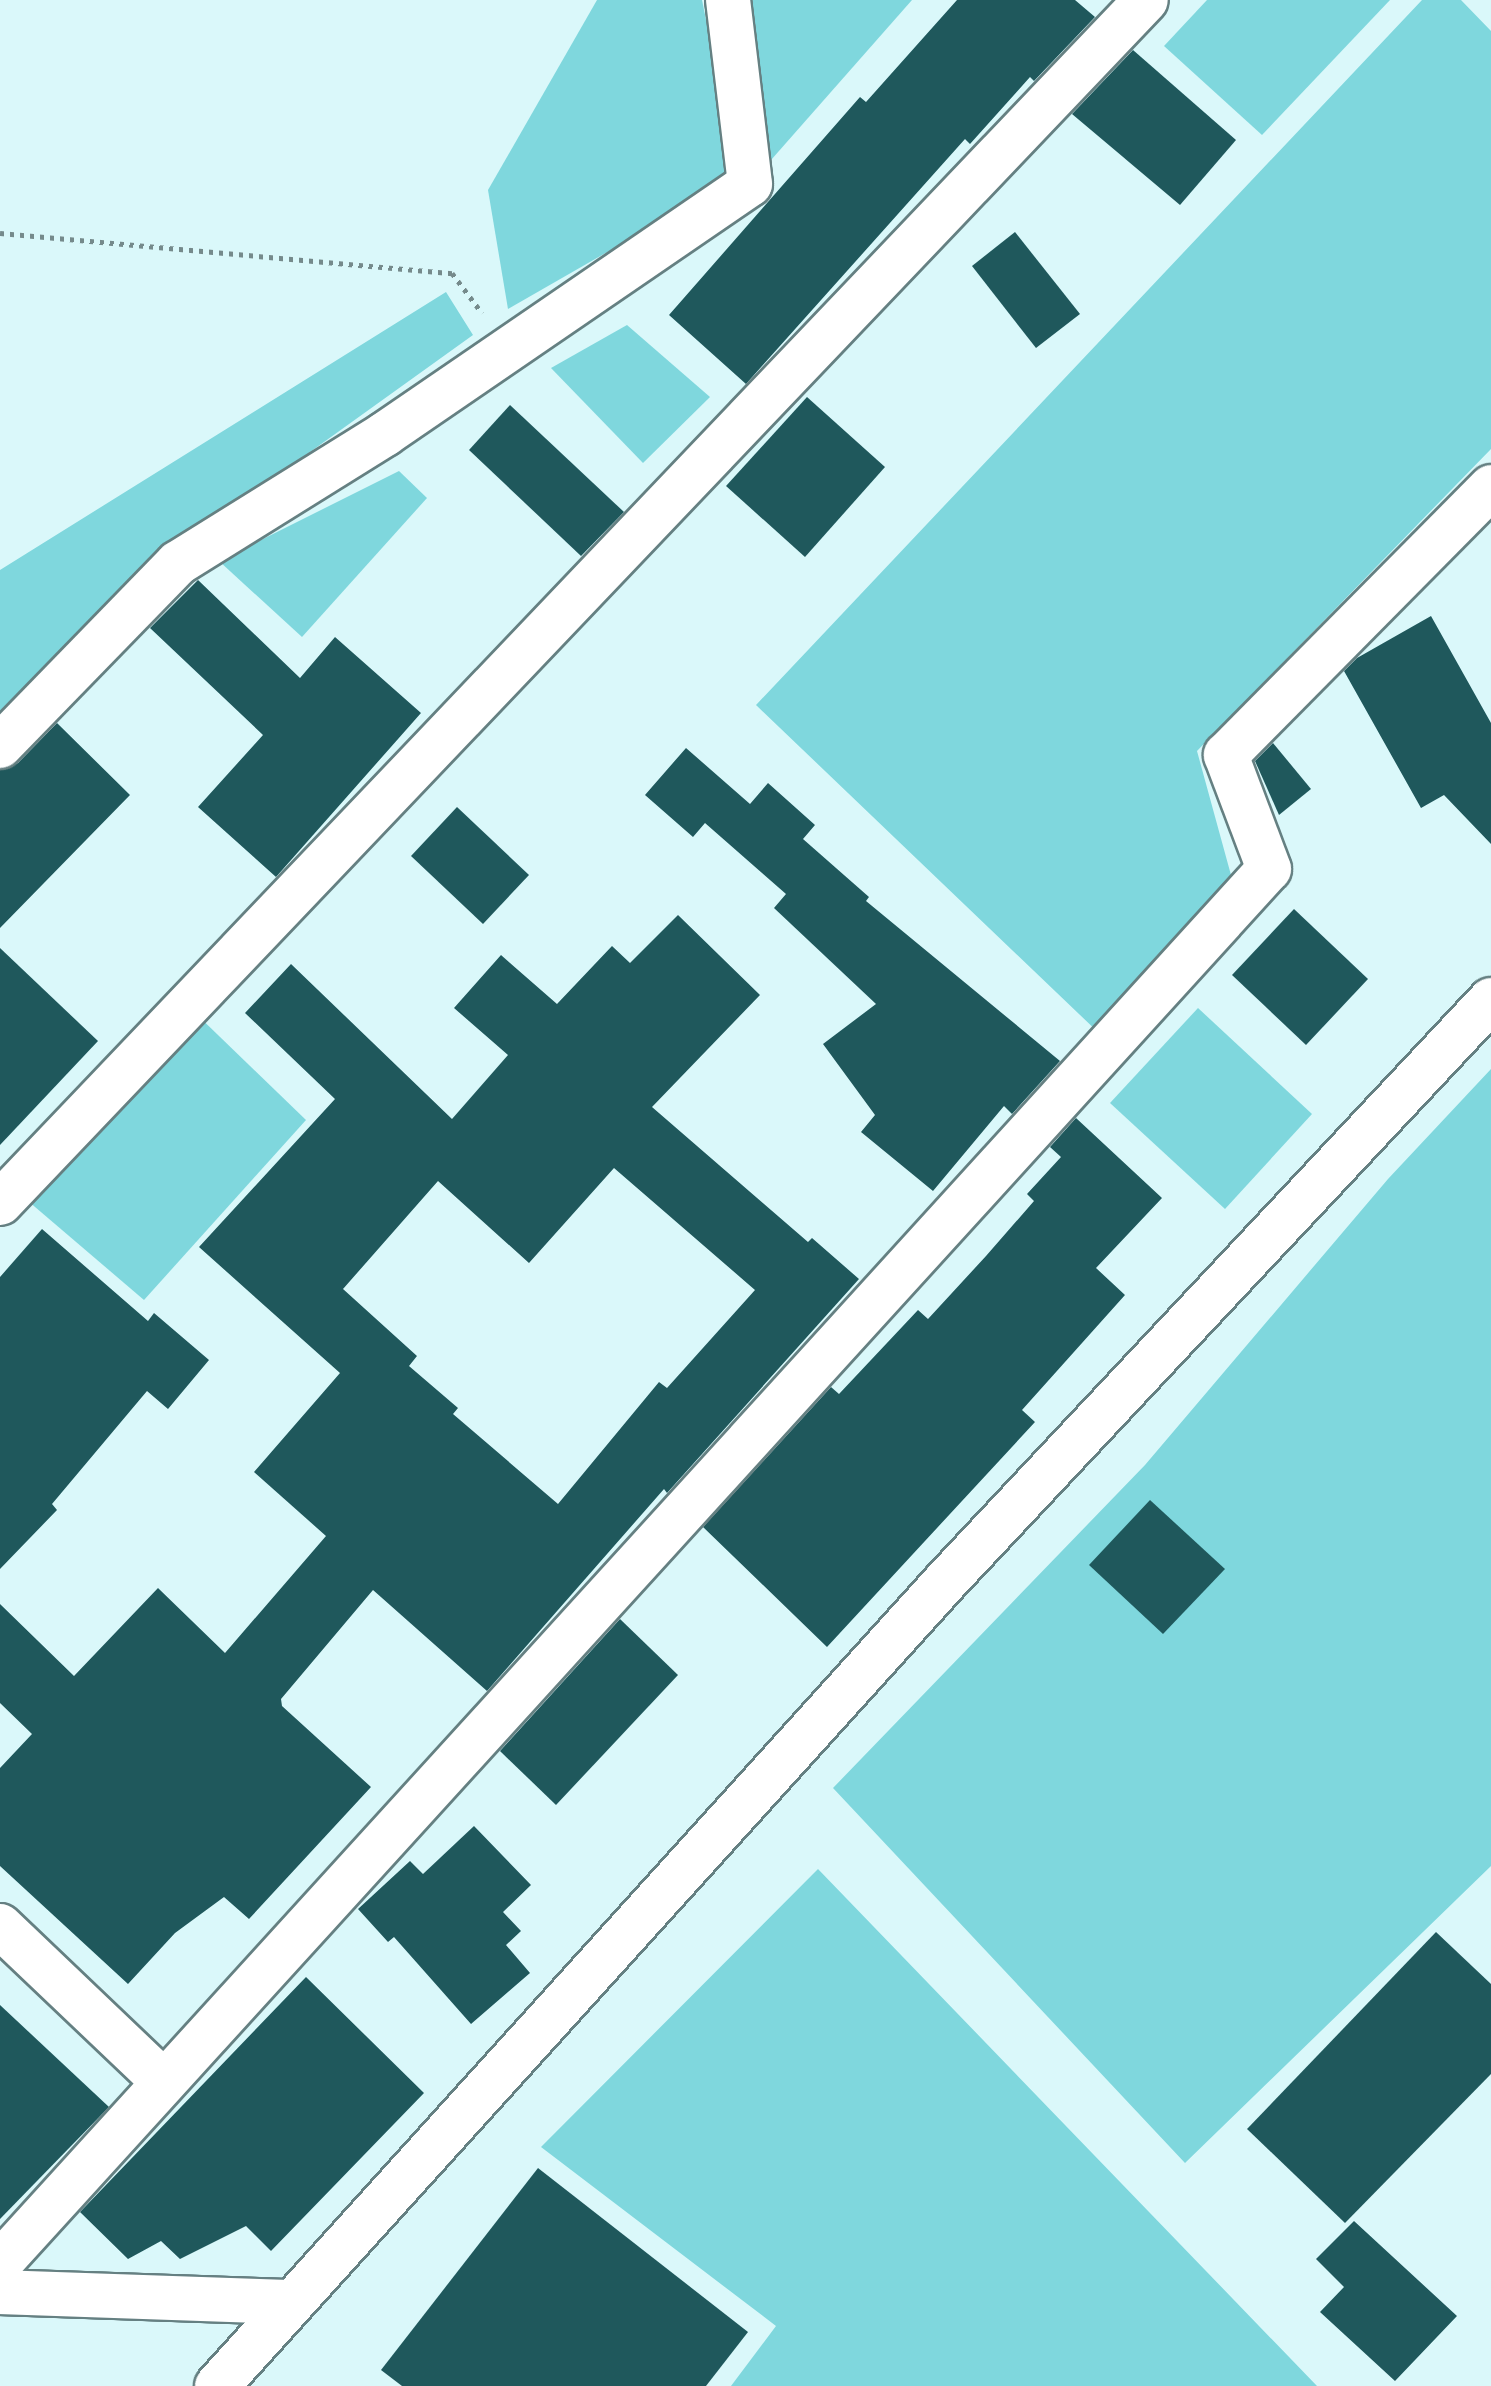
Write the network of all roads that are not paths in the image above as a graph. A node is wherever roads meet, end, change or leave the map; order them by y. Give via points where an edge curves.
1 (728, 0) edge
2 (1146, 0) edge
3 (1491, 487) edge
4 (0, 746) edge
5 (1491, 1000) edge
6 (0, 1203) edge
7 (0, 1926) edge
8 (164, 2082) junction
9 (0, 2263) edge
10 (0, 2292) edge
11 (288, 2302) junction
12 (217, 2386) edge

1 - 4 street via 750,184 385,434 178,563
2 - 6 street
3 - 8 street via 1226,755 1269,869
5 - 11 street via 945,1582
7 - 8 street
8 - 9 street
10 - 11 street
11 - 12 street

